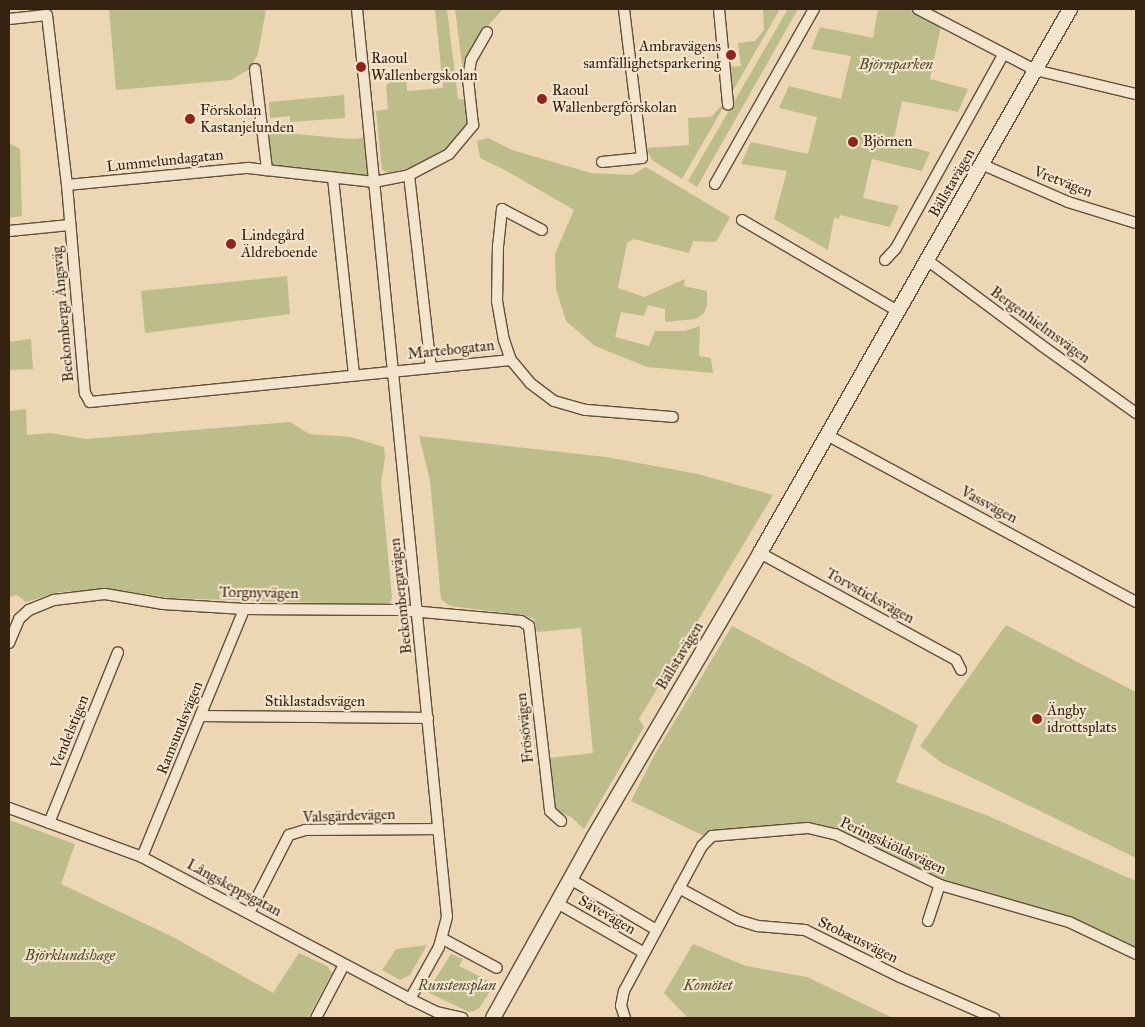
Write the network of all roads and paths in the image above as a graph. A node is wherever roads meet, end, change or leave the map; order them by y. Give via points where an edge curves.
1 (357, 9) edge
2 (624, 9) edge
3 (718, 9) edge
4 (814, 9) edge
5 (918, 9) edge
6 (1070, 9) edge
7 (9, 19) edge
8 (487, 32) dead end
9 (1003, 55) junction
10 (255, 69) dead end
11 (1035, 70) junction
12 (1136, 94) edge
13 (728, 105) dead end
14 (602, 162) dead end
15 (981, 164) junction
16 (267, 170) junction
17 (410, 175) junction
18 (333, 178) junction
19 (374, 182) junction
20 (715, 184) dead end
21 (67, 185) junction
22 (742, 220) dead end
23 (1136, 223) edge
24 (70, 225) junction
25 (542, 230) dead end
26 (9, 232) edge
27 (885, 260) dead end
28 (927, 260) junction
29 (898, 311) junction
30 (511, 360) junction
31 (431, 368) junction
32 (394, 371) junction
33 (354, 375) junction
34 (1136, 413) edge
35 (673, 417) dead end
36 (828, 435) junction
37 (760, 553) junction
38 (1136, 602) edge
39 (244, 609) junction
40 (418, 611) junction
41 (529, 626) joint
42 (9, 643) edge
43 (118, 652) dead end
44 (961, 670) dead end
45 (202, 716) junction
46 (428, 718) junction
47 (9, 808) edge
48 (561, 821) dead end
49 (49, 823) junction
50 (438, 829) junction
51 (142, 857) junction
52 (570, 879) junction
53 (940, 885) junction
54 (679, 888) junction
55 (557, 903) junction
56 (249, 913) junction
57 (928, 921) dead end
58 (655, 929) junction
59 (443, 939) junction
60 (643, 952) junction
61 (1136, 954) edge
62 (344, 965) junction
63 (497, 968) dead end
64 (410, 999) junction
65 (440, 1015) edge
66 (316, 1018) edge
67 (462, 1018) edge
68 (493, 1018) edge
69 (625, 1018) edge
70 (994, 1018) edge

1 - 19 street, Beckombergavägen
2 - 14 street via 642,158
3 - 13 street
4 - 20 street
5 - 9 street
6 - 11 street, Bällstavägen
7 - 21 street, Beckomberga Ängsväg via 47,15
8 - 17 street via 472,60 468,79 473,125 449,154
9 - 11 street
9 - 27 street, Bällstavägen via 896,248
10 - 16 street
11 - 12 street
11 - 15 street, Bällstavägen
15 - 23 street, Vretvägen via 1068,202
15 - 28 street, Bällstavägen
16 - 18 street, Lummelundagatan
16 - 21 street, Lummelundagatan via 196,171
17 - 19 street
17 - 31 street
18 - 19 street, Lummelundagatan
18 - 33 street
19 - 32 street, Beckombergavägen
21 - 24 street, Beckomberga Ängsväg
22 - 29 street
24 - 26 street
24 - 33 street, Beckomberga Ängsväg via 86,393 90,402
25 - 30 street, Martebogatan via 502,209 497,301
28 - 29 street, Bällstavägen
28 - 34 street, Bergenhielmsvägen
29 - 36 street, Bällstavägen
30 - 31 street, Martebogatan
30 - 35 street, Martebogatan via 530,383 554,401 586,410
31 - 32 street, Martebogatan
32 - 33 street, Beckomberga Ängsväg
32 - 40 street, Beckombergavägen
36 - 37 street, Bällstavägen
36 - 38 street, Vassvägen
37 - 44 street, Torvsticksvägen via 956,660
37 - 52 street, Bällstavägen
39 - 40 street, Torgnyvägen
39 - 42 street, Torgnyvägen via 163,604 105,594 81,595 54,600 29,610 20,619
39 - 45 street, Ramsundsvägen
40 - 41 street, Torgnyvägen via 521,622
40 - 46 street, Beckombergavägen
41 - 48 street, Frösövägen via 550,811
43 - 49 street, Vendelstigen
45 - 46 street, Stiklastadsvägen
45 - 51 street, Ramsundsvägen
46 - 50 street, Beckombergavägen
47 - 49 street, Långskeppsgatan
49 - 51 street, Långskeppsgatan
50 - 56 street, Valsgärdevägen via 305,830 289,835
50 - 59 street, Beckombergavägen via 447,917
51 - 56 street, Långskeppsgatan
52 - 55 street, Bällstavägen
52 - 58 street, Sävevägen
53 - 54 street, Peringskiöldsvägen via 835,834 808,828 712,836 702,846
53 - 57 street
53 - 61 street, Peringskiöldsvägen via 1069,922
54 - 58 street, Peringskiöldsvägen
54 - 70 street, Stobæusvägen via 738,920 758,926 804,930
55 - 60 street, Sävevägen
55 - 68 street, Bällstavägen
56 - 62 street, Långskeppsgatan
58 - 60 street, Peringskiöldsvägen
59 - 63 street
59 - 64 street, Beckombergavägen
60 - 69 street, Peringskiöldsvägen via 624,991 621,1006
62 - 64 street, Långskeppsgatan
62 - 66 street
64 - 65 street, Långskeppsgatan
65 - 67 street, Långskeppsgatan

